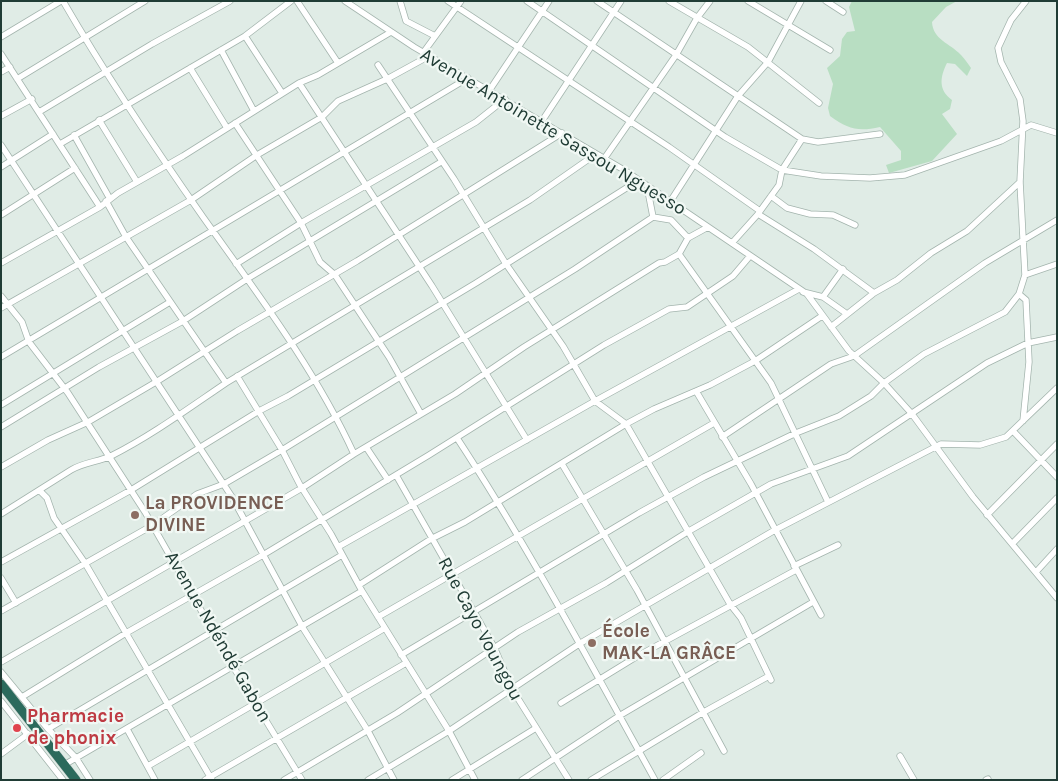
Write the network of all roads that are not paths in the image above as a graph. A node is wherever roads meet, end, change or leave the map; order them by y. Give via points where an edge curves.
1 (62, 1) edge
2 (145, 1) edge
3 (230, 1) edge
4 (291, 1) edge
5 (296, 1) edge
6 (400, 1) edge
7 (448, 1) edge
8 (528, 1) edge
9 (548, 1) edge
10 (597, 1) edge
11 (621, 1) edge
12 (669, 1) edge
13 (710, 1) edge
14 (748, 1) edge
15 (801, 1) edge
16 (826, 1) edge
17 (1026, 1) edge
18 (348, 2) edge
19 (459, 4) edge
20 (542, 11) junction
21 (843, 12) dead end
22 (613, 13) junction
23 (697, 18) junction
24 (788, 26) junction
25 (391, 32) junction
26 (84, 36) junction
27 (244, 36) junction
28 (435, 36) junction
29 (1, 37) edge
30 (591, 45) junction
31 (518, 47) junction
32 (221, 50) junction
33 (830, 50) dead end
34 (1, 54) edge
35 (426, 54) junction
36 (676, 55) junction
37 (768, 62) junction
38 (338, 63) junction
39 (378, 65) dead end
40 (10, 67) junction
41 (190, 68) junction
42 (106, 71) junction
43 (1, 72) edge
44 (468, 78) junction
45 (17, 79) junction
46 (568, 79) junction
47 (387, 80) junction
48 (299, 83) junction
49 (654, 88) junction
50 (489, 91) junction
51 (282, 93) junction
52 (738, 96) junction
53 (32, 99) junction
54 (505, 99) junction
55 (819, 103) dead end
56 (128, 104) junction
57 (254, 110) junction
58 (39, 112) junction
59 (408, 112) junction
60 (1, 116) edge
61 (322, 117) junction
62 (100, 120) junction
63 (542, 121) junction
64 (631, 122) junction
65 (235, 123) junction
66 (227, 128) junction
67 (715, 130) junction
68 (1022, 130) junction
69 (562, 133) junction
70 (1057, 133) edge
71 (53, 134) junction
72 (880, 134) dead end
73 (74, 135) junction
74 (802, 140) junction
75 (60, 144) junction
76 (1, 145) edge
77 (432, 147) junction
78 (345, 151) junction
79 (596, 154) junction
80 (257, 155) junction
81 (604, 159) junction
82 (11, 161) junction
83 (441, 162) junction
84 (168, 165) junction
85 (694, 165) junction
86 (1, 166) edge
87 (75, 168) junction
88 (782, 170) junction
89 (639, 180) junction
90 (137, 182) junction
91 (1020, 182) junction
92 (367, 185) junction
93 (647, 186) junction
94 (280, 192) junction
95 (34, 196) junction
96 (464, 196) junction
97 (771, 196) junction
98 (108, 200) junction
99 (191, 200) junction
100 (377, 201) junction
101 (670, 202) junction
102 (100, 207) junction
103 (759, 212) junction
104 (1, 215) edge
105 (653, 217) junction
106 (1057, 220) edge
107 (301, 223) junction
108 (855, 226) dead end
109 (708, 227) junction
110 (484, 228) junction
111 (57, 230) junction
112 (214, 232) junction
113 (399, 236) junction
114 (126, 237) junction
115 (688, 238) junction
116 (1023, 239) junction
117 (311, 242) junction
118 (732, 243) junction
119 (679, 254) junction
120 (750, 256) junction
121 (1, 262) edge
122 (236, 264) junction
123 (506, 264) junction
124 (1057, 264) edge
125 (79, 265) junction
126 (419, 267) junction
127 (843, 269) junction
128 (149, 271) junction
129 (335, 275) junction
130 (1025, 275) junction
131 (247, 279) junction
132 (801, 290) junction
133 (874, 293) junction
134 (1019, 294) junction
135 (707, 295) junction
136 (1, 296) edge
137 (528, 297) junction
138 (823, 297) junction
139 (101, 299) junction
140 (170, 302) junction
141 (441, 302) junction
142 (8, 304) junction
143 (356, 306) junction
144 (1, 308) edge
145 (271, 313) junction
146 (847, 314) junction
147 (822, 316) junction
148 (183, 321) junction
149 (832, 326) junction
150 (731, 327) junction
151 (551, 331) junction
152 (123, 332) junction
153 (463, 337) junction
154 (1057, 337) edge
155 (378, 341) junction
156 (29, 342) junction
157 (1028, 343) junction
158 (291, 345) junction
159 (133, 348) junction
160 (204, 352) junction
161 (854, 356) junction
162 (1, 357) edge
163 (755, 361) junction
164 (572, 364) junction
165 (485, 373) junction
166 (54, 374) junction
167 (238, 376) junction
168 (400, 377) junction
169 (313, 381) junction
170 (156, 382) junction
171 (226, 383) junction
172 (884, 383) junction
173 (65, 388) junction
174 (1057, 388) edge
175 (696, 392) junction
176 (780, 399) junction
177 (595, 401) junction
178 (1, 405) edge
179 (507, 407) junction
180 (260, 412) junction
181 (421, 414) junction
182 (912, 414) junction
183 (178, 416) junction
184 (335, 417) junction
185 (1023, 421) junction
186 (88, 422) junction
187 (714, 423) junction
188 (626, 424) junction
189 (1, 426) edge
190 (1013, 431) junction
191 (796, 433) junction
192 (722, 437) junction
193 (457, 438) junction
194 (527, 440) junction
195 (1057, 444) edge
196 (936, 446) junction
197 (366, 447) junction
198 (200, 449) junction
199 (282, 450) junction
200 (354, 454) junction
201 (110, 456) junction
202 (646, 460) junction
203 (736, 460) junction
204 (1042, 460) junction
205 (562, 464) junction
206 (1, 467) edge
207 (477, 468) junction
208 (811, 469) junction
209 (396, 475) junction
210 (1057, 477) edge
211 (388, 480) junction
212 (224, 484) junction
213 (302, 488) junction
214 (131, 490) junction
215 (40, 491) junction
216 (756, 494) junction
217 (669, 497) junction
218 (1057, 498) edge
219 (583, 499) junction
220 (498, 502) junction
221 (828, 502) junction
222 (412, 505) junction
223 (1, 514) edge
224 (987, 515) junction
225 (322, 518) junction
226 (245, 520) junction
227 (153, 525) junction
228 (61, 528) junction
229 (775, 530) junction
230 (689, 531) junction
231 (604, 535) junction
232 (518, 538) junction
233 (431, 539) junction
234 (1013, 543) junction
235 (838, 545) dead end
236 (338, 547) junction
237 (1057, 550) edge
238 (264, 555) junction
239 (342, 555) junction
240 (1, 562) edge
241 (174, 562) junction
242 (85, 563) junction
243 (710, 568) junction
244 (794, 568) junction
245 (625, 571) junction
246 (1036, 572) junction
247 (538, 573) junction
248 (453, 575) junction
249 (1, 578) edge
250 (361, 588) junction
251 (282, 591) junction
252 (194, 596) junction
253 (1057, 598) edge
254 (107, 600) junction
255 (813, 602) junction
256 (16, 604) junction
257 (730, 604) junction
258 (645, 605) junction
259 (560, 609) junction
260 (1, 611) edge
261 (474, 611) junction
262 (821, 615) dead end
263 (378, 617) junction
264 (303, 628) junction
265 (385, 628) junction
266 (212, 630) junction
267 (126, 633) junction
268 (749, 638) junction
269 (664, 641) junction
270 (579, 644) junction
271 (494, 647) junction
272 (401, 655) junction
273 (1, 662) edge
274 (406, 662) junction
275 (325, 663) junction
276 (234, 668) junction
277 (148, 670) junction
278 (1, 672) edge
279 (598, 679) junction
280 (685, 679) junction
281 (1, 684) edge
282 (512, 690) junction
283 (425, 695) junction
284 (22, 697) junction
285 (347, 699) junction
286 (1, 700) edge
287 (255, 703) junction
288 (561, 703) dead end
289 (168, 706) junction
290 (4, 709) edge
291 (702, 713) junction
292 (619, 716) junction
293 (536, 728) junction
294 (48, 729) junction
295 (128, 729) junction
296 (449, 730) junction
297 (368, 732) junction
298 (28, 734) junction
299 (277, 738) junction
300 (188, 741) junction
301 (638, 750) junction
302 (724, 751) dead end
303 (701, 753) dead end
304 (1, 754) edge
305 (900, 756) dead end
306 (556, 757) junction
307 (76, 758) junction
308 (64, 765) junction
309 (148, 766) junction
310 (388, 769) junction
311 (469, 770) junction
312 (297, 772) junction
313 (209, 779) edge
314 (63, 780) edge
315 (76, 780) edge
316 (90, 780) edge
317 (156, 780) edge
318 (284, 780) edge
319 (302, 780) edge
320 (368, 780) edge
321 (394, 780) edge
322 (452, 780) edge
323 (475, 780) edge
324 (522, 780) edge
325 (570, 780) edge
326 (591, 780) edge
327 (655, 780) edge
328 (663, 780) edge
329 (914, 780) edge

1 - 26 street
1 - 29 street
2 - 26 street
3 - 42 street
4 - 27 street
5 - 38 street
6 - 28 street via 406,21
7 - 19 street
8 - 20 street
9 - 20 street
10 - 22 street
11 - 22 street
12 - 23 street
13 - 23 street
14 - 24 street
15 - 24 street
16 - 21 street
17 - 68 street via 1011,20 998,48 1000,62 1020,99
18 - 25 street, Avenue Antoinette Sassou Nguesso
19 - 28 street
19 - 31 street
20 - 30 street
20 - 31 street
22 - 30 street
22 - 36 street
23 - 36 street
23 - 37 street
24 - 33 street
24 - 37 street
25 - 35 street, Avenue Antoinette Sassou Nguesso
25 - 38 street
26 - 42 street
26 - 45 street
27 - 32 street
27 - 51 street
28 - 35 street
30 - 46 street
30 - 49 street
31 - 46 street
31 - 50 street
32 - 41 street
32 - 57 street
34 - 40 street
35 - 44 street, Avenue Antoinette Sassou Nguesso
35 - 47 street
36 - 49 street
36 - 52 street
37 - 52 street
37 - 55 street
38 - 48 street
39 - 47 street
40 - 43 street
40 - 45 street
41 - 56 street
41 - 66 street
42 - 56 street
42 - 58 street
44 - 50 street, Avenue Antoinette Sassou Nguesso
44 - 59 street
45 - 53 street
46 - 63 street
46 - 64 street
47 - 59 street
47 - 61 street via 338,102
48 - 51 street
48 - 61 street
49 - 64 street
49 - 67 street
50 - 54 street, Avenue Antoinette Sassou Nguesso
51 - 57 street
52 - 67 street
52 - 74 street
53 - 58 street
53 - 60 street
54 - 63 street, Avenue Antoinette Sassou Nguesso
54 - 77 street via 476,122
56 - 62 street
56 - 84 street
57 - 65 street
58 - 71 street
59 - 77 street
59 - 78 street
61 - 78 street
61 - 80 street
62 - 73 street
62 - 90 street
63 - 69 street, Avenue Antoinette Sassou Nguesso
64 - 81 street
64 - 85 street
65 - 66 street
65 - 80 street
66 - 84 street
67 - 85 street
67 - 88 street
68 - 70 street via 1035,126
68 - 88 street via 1001,141 904,175 820,176
68 - 91 street
69 - 79 street, Avenue Antoinette Sassou Nguesso
69 - 96 street
71 - 75 street
71 - 82 street
72 - 74 street via 818,142
73 - 75 street
73 - 98 street
74 - 88 street
75 - 87 street
76 - 82 street
77 - 83 street
77 - 92 street
78 - 92 street
78 - 94 street
79 - 81 street, Avenue Antoinette Sassou Nguesso
79 - 110 street
80 - 94 street
80 - 99 street
81 - 89 street, Avenue Antoinette Sassou Nguesso
82 - 86 street
82 - 95 street
83 - 96 street
83 - 100 street
84 - 90 street
84 - 99 street
85 - 101 street
85 - 103 street
87 - 95 street
87 - 102 street
88 - 97 street via 779,185
89 - 93 street, Avenue Antoinette Sassou Nguesso
89 - 123 street
90 - 98 street
91 - 116 street
91 - 133 street via 968,231
92 - 100 street
92 - 107 street
93 - 101 street, Avenue Antoinette Sassou Nguesso
93 - 105 street
94 - 107 street
94 - 112 street
95 - 104 street
95 - 111 street
96 - 110 street
96 - 113 street
97 - 103 street
97 - 108 street via 791,209 832,215
98 - 102 street
98 - 114 street
99 - 112 street
99 - 114 street
100 - 113 street
100 - 117 street
101 - 109 street, Avenue Antoinette Sassou Nguesso
102 - 111 street
103 - 118 street
103 - 127 street
105 - 115 street via 671,220
105 - 137 street
106 - 116 street
107 - 117 street
107 - 122 street
109 - 115 street
109 - 118 street, Avenue Antoinette Sassou Nguesso
110 - 123 street
110 - 126 street
111 - 121 street
111 - 125 street
112 - 122 street
112 - 128 street
113 - 126 street
113 - 129 street
114 - 125 street
114 - 128 street
115 - 119 street
116 - 130 street
116 - 161 street
117 - 129 street via 324,267
117 - 131 street
118 - 120 street, Avenue Antoinette Sassou Nguesso
119 - 135 street
119 - 151 street via 658,263
120 - 132 street, Avenue Antoinette Sassou Nguesso
120 - 135 street via 738,272
122 - 131 street
123 - 137 street
123 - 141 street
124 - 130 street
125 - 139 street
125 - 142 street
126 - 141 street
126 - 143 street
127 - 133 street
127 - 138 street
128 - 139 street
128 - 140 street
129 - 143 street
129 - 145 street
130 - 134 street
131 - 145 street
131 - 148 street
132 - 138 street
132 - 147 street, Avenue Antoinette Sassou Nguesso
132 - 150 street
133 - 146 street
134 - 157 street via 1027,302
134 - 172 street via 1005,312 924,354
135 - 150 street
135 - 164 street via 687,308 669,309
136 - 142 street, Avenue Ndéndé Gabon
137 - 151 street
137 - 153 street
138 - 146 street
139 - 152 street
139 - 156 street
140 - 148 street
140 - 152 street
141 - 153 street
141 - 155 street
142 - 144 street
142 - 156 street, Avenue Ndéndé Gabon via 22,322
143 - 155 street
143 - 158 street
145 - 158 street
145 - 160 street
146 - 149 street
147 - 149 street, Avenue Antoinette Sassou Nguesso
147 - 163 street
148 - 159 street
148 - 160 street
149 - 161 street, Avenue Antoinette Sassou Nguesso
150 - 163 street
150 - 177 street
151 - 164 street
151 - 165 street
152 - 159 street
152 - 166 street
153 - 165 street
153 - 168 street
154 - 157 street
155 - 168 street
155 - 169 street
156 - 162 street
156 - 166 street, Avenue Ndéndé Gabon
157 - 182 street via 953,384
157 - 185 street
158 - 167 street
158 - 169 street
159 - 170 street
159 - 173 street
160 - 170 street
160 - 171 street
161 - 172 street, Avenue Antoinette Sassou Nguesso
161 - 176 street via 831,364
163 - 175 street
163 - 176 street
164 - 177 street
164 - 179 street
165 - 179 street
165 - 181 street
166 - 173 street, Avenue Ndéndé Gabon
166 - 178 street
167 - 171 street
167 - 180 street
168 - 181 street
168 - 184 street
169 - 180 street
169 - 184 street
170 - 183 street
170 - 186 street
171 - 183 street
172 - 182 street, Avenue Antoinette Sassou Nguesso
172 - 191 street via 871,396 838,416
173 - 186 street, Avenue Ndéndé Gabon
173 - 189 street
174 - 185 street
175 - 187 street
175 - 188 street
176 - 191 street
176 - 192 street
177 - 188 street
177 - 194 street
179 - 193 street
179 - 194 street
180 - 198 street
180 - 199 street
181 - 197 street
182 - 196 street, Avenue Antoinette Sassou Nguesso
182 - 208 street via 848,456
183 - 198 street
183 - 201 street
184 - 199 street
184 - 200 street
185 - 190 street
186 - 201 street, Avenue Ndéndé Gabon
186 - 206 street
187 - 192 street
187 - 202 street
188 - 202 street
188 - 205 street
190 - 196 street via 986,444 945,443
190 - 204 street
191 - 203 street
191 - 208 street
192 - 203 street
193 - 207 street
193 - 209 street
194 - 207 street
195 - 204 street
196 - 221 street
196 - 224 street, Avenue Antoinette Sassou Nguesso
197 - 200 street
197 - 211 street
198 - 212 street
198 - 214 street
199 - 212 street
199 - 213 street
200 - 213 street
201 - 214 street, Avenue Ndéndé Gabon
201 - 215 street via 80,464
202 - 217 street
202 - 219 street
203 - 216 street
203 - 217 street
204 - 210 street
204 - 224 street
205 - 219 street
205 - 220 street
207 - 220 street
207 - 222 street
208 - 216 street via 780,480
208 - 221 street
209 - 211 street
209 - 222 street, Rue Cayo Voungou
211 - 225 street
212 - 226 street
212 - 227 street via 197,494
213 - 225 street
213 - 226 street
214 - 227 street, Avenue Ndéndé Gabon
214 - 228 street
215 - 223 street
215 - 228 street via 47,498
216 - 229 street
216 - 230 street
217 - 230 street
217 - 231 street
218 - 234 street
219 - 231 street
219 - 232 street
220 - 232 street
220 - 233 street
221 - 229 street
222 - 233 street, Rue Cayo Voungou
222 - 236 street
224 - 234 street, Avenue Antoinette Sassou Nguesso
225 - 236 street
225 - 238 street
226 - 238 street
226 - 241 street
227 - 241 street, Avenue Ndéndé Gabon
227 - 242 street
228 - 240 street
228 - 242 street
229 - 243 street
229 - 244 street
230 - 243 street
230 - 245 street
231 - 245 street
231 - 247 street
232 - 247 street
232 - 248 street
233 - 248 street, Rue Cayo Voungou
233 - 250 street
234 - 246 street, Avenue Antoinette Sassou Nguesso
235 - 244 street
236 - 239 street
237 - 246 street
238 - 251 street
238 - 252 street
239 - 250 street
239 - 251 street
241 - 252 street, Avenue Ndéndé Gabon
241 - 254 street
242 - 254 street
242 - 256 street
243 - 257 street
243 - 258 street
244 - 255 street
244 - 257 street
245 - 258 street
245 - 259 street
246 - 253 street, Avenue Antoinette Sassou Nguesso
247 - 259 street
247 - 261 street
248 - 261 street, Rue Cayo Voungou
248 - 263 street
249 - 256 street
250 - 263 street
250 - 264 street
251 - 264 street
251 - 266 street
252 - 266 street, Avenue Ndéndé Gabon
252 - 267 street
254 - 267 street
254 - 273 street
255 - 262 street
255 - 268 street
256 - 260 street
257 - 268 street via 741,618
257 - 269 street
258 - 269 street
258 - 270 street
259 - 270 street
259 - 271 street
261 - 271 street, Rue Cayo Voungou
261 - 272 street
263 - 265 street
264 - 275 street
264 - 276 street
265 - 272 street
265 - 275 street
266 - 276 street, Avenue Ndéndé Gabon
266 - 277 street
267 - 277 street
267 - 284 street
268 - 280 street
268 - 291 street via 770,678
269 - 279 street
269 - 280 street
270 - 279 street
270 - 282 street
271 - 282 street, Rue Cayo Voungou
271 - 283 street
272 - 274 street
274 - 283 street
274 - 285 street
275 - 285 street
275 - 287 street
276 - 287 street, Avenue Ndéndé Gabon
276 - 289 street
277 - 289 street
277 - 294 street
278 - 284 street
279 - 288 street
279 - 292 street
280 - 291 street
280 - 292 street
281 - 308 highway
282 - 293 street, Rue Cayo Voungou
282 - 296 street
283 - 296 street
283 - 297 street
284 - 294 street
285 - 297 street
285 - 299 street
286 - 290 street
287 - 299 street, Avenue Ndéndé Gabon
287 - 300 street
289 - 295 street
289 - 300 street
290 - 298 street
291 - 301 street
291 - 302 street
292 - 301 street
292 - 306 street
293 - 306 street, Rue Cayo Voungou
293 - 311 street
294 - 307 street
295 - 307 street
295 - 309 street
296 - 310 street
296 - 311 street
297 - 310 street
297 - 312 street
298 - 304 street
298 - 314 street
299 - 312 street, Avenue Ndéndé Gabon
299 - 313 street
300 - 309 street
300 - 313 street
301 - 326 street
301 - 327 street
303 - 328 street
305 - 329 street
306 - 324 street
306 - 325 street, Rue Cayo Voungou
307 - 308 street
307 - 316 street
308 - 315 highway
309 - 317 street
310 - 320 street
310 - 321 street
311 - 322 street
311 - 323 street
312 - 318 street
312 - 319 street, Avenue Ndéndé Gabon

